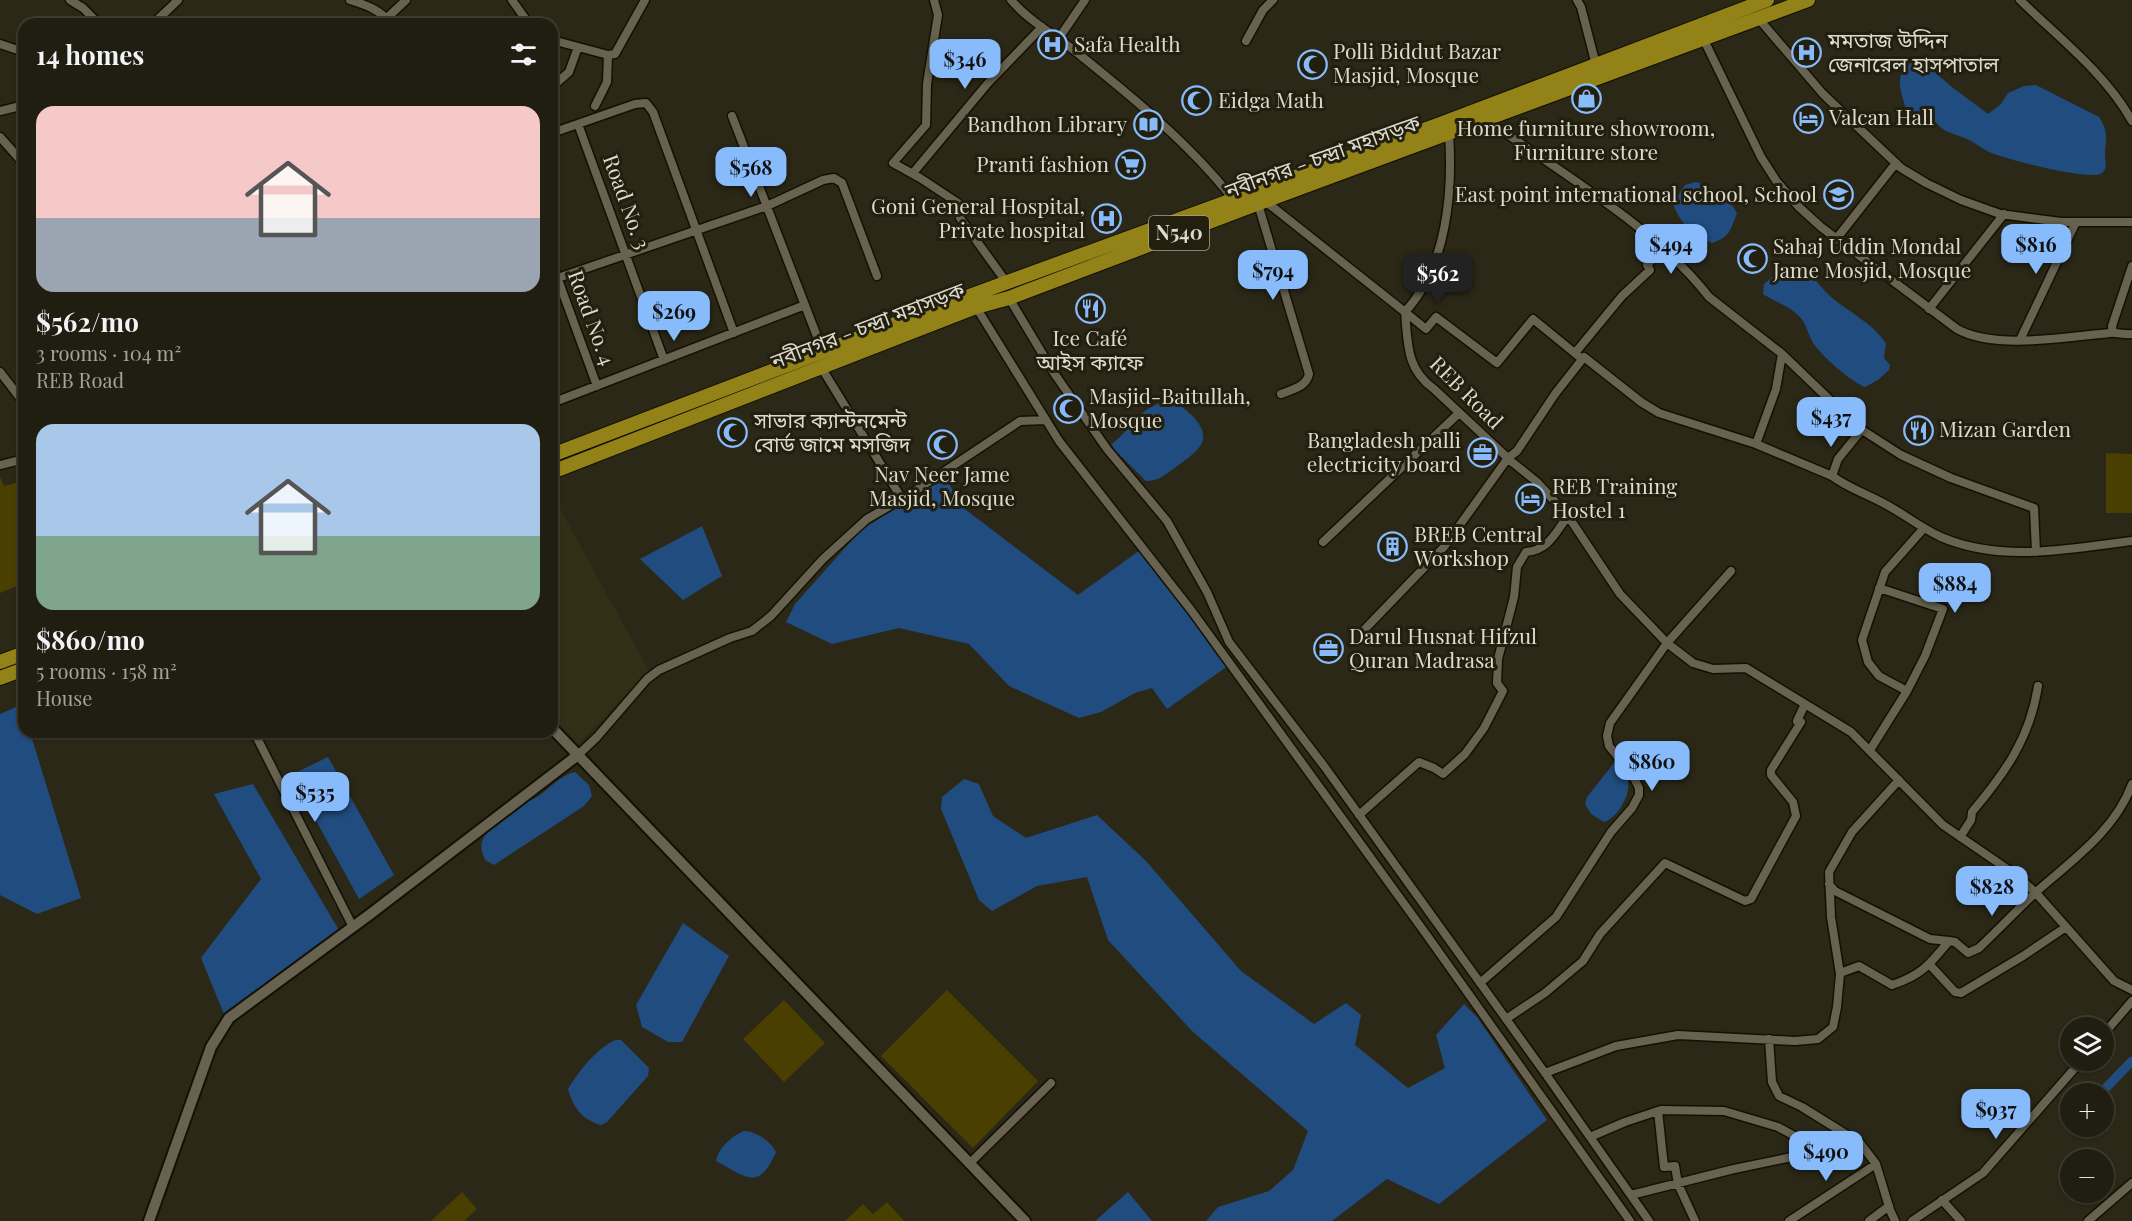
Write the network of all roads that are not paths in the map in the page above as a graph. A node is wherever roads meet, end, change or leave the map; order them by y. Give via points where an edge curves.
1 (70, 0) edge
2 (178, 0) edge
3 (350, 0) edge
4 (406, 0) edge
5 (512, 0) edge
6 (645, 0) edge
7 (934, 0) edge
8 (1011, 0) edge
9 (1085, 0) edge
10 (1273, 0) edge
11 (1577, 0) edge
12 (1767, 0) edge
13 (1808, 0) edge
14 (2020, 0) edge
15 (93, 18) edge
16 (159, 18) edge
17 (385, 18) edge
18 (391, 18) edge
19 (525, 18) edge
20 (1758, 18) junction
21 (1042, 27) junction
22 (1059, 38) junction
23 (1703, 38) junction
24 (1245, 41) dead end
25 (558, 42) edge
26 (0, 44) edge
27 (578, 47) junction
28 (18, 50) edge
29 (608, 55) junction
30 (1596, 65) junction
31 (558, 82) edge
32 (18, 106) edge
33 (595, 106) dead end
34 (0, 111) edge
35 (732, 116) dead end
36 (1486, 119) junction
37 (2132, 121) edge
38 (579, 124) junction
39 (558, 132) edge
40 (1449, 134) junction
41 (0, 137) edge
42 (18, 157) edge
43 (1896, 163) junction
44 (913, 173) junction
45 (1233, 198) junction
46 (1261, 202) junction
47 (767, 206) junction
48 (2004, 214) junction
49 (2076, 222) junction
50 (2132, 222) edge
51 (697, 230) junction
52 (1837, 238) junction
53 (1663, 249) junction
54 (627, 254) junction
55 (2132, 266) edge
56 (877, 276) dead end
57 (558, 278) edge
58 (1007, 282) junction
59 (558, 287) edge
60 (1009, 298) junction
61 (805, 305) junction
62 (976, 307) junction
63 (1929, 309) junction
64 (1405, 312) junction
65 (2113, 332) junction
66 (734, 333) junction
67 (2132, 334) edge
68 (2020, 340) junction
69 (823, 352) junction
70 (1782, 354) junction
71 (1579, 356) junction
72 (664, 360) junction
73 (821, 367) junction
74 (0, 372) edge
75 (597, 386) junction
76 (1281, 393) dead end
77 (18, 395) edge
78 (558, 401) edge
79 (1460, 413) junction
80 (1046, 420) junction
81 (1859, 428) junction
82 (1756, 444) junction
83 (558, 453) edge
84 (1508, 458) junction
85 (18, 460) edge
86 (0, 465) edge
87 (558, 470) edge
88 (1832, 476) junction
89 (902, 499) junction
90 (1568, 516) junction
91 (1924, 528) junction
92 (2132, 541) edge
93 (1323, 542) dead end
94 (2036, 552) junction
95 (1731, 571) dead end
96 (1879, 588) junction
97 (1364, 630) dead end
98 (1667, 643) junction
99 (18, 655) edge
100 (0, 662) edge
101 (18, 671) edge
102 (0, 678) edge
103 (2038, 686) dead end
104 (1907, 691) junction
105 (1805, 704) junction
106 (558, 734) edge
107 (257, 738) edge
108 (1870, 750) junction
109 (578, 755) junction
110 (1899, 780) junction
111 (2132, 784) edge
112 (1359, 815) junction
113 (1960, 837) junction
114 (1829, 885) junction
115 (2036, 893) junction
116 (353, 927) junction
117 (2066, 927) junction
118 (1949, 941) junction
119 (1930, 965) junction
120 (1840, 973) junction
121 (1480, 983) junction
122 (2132, 990) edge
123 (2132, 1001) edge
124 (1506, 1019) junction
125 (2114, 1022) edge
126 (1769, 1039) junction
127 (2072, 1071) edge
128 (1545, 1073) junction
129 (1051, 1083) dead end
130 (1658, 1112) junction
131 (1590, 1137) junction
132 (1860, 1143) junction
133 (1822, 1151) junction
134 (969, 1164) junction
135 (1876, 1164) junction
136 (2132, 1183) edge
137 (1678, 1184) junction
138 (1631, 1195) junction
139 (1942, 1200) junction
140 (1889, 1206) junction
141 (149, 1221) edge
142 (1025, 1221) edge
143 (1630, 1221) edge
144 (1649, 1221) edge
145 (1695, 1221) edge
146 (1790, 1221) edge
147 (1869, 1221) edge
148 (1895, 1221) edge
149 (1912, 1221) edge
150 (1961, 1221) edge
151 (2088, 1221) edge

1 - 15 street
2 - 16 street
3 - 17 street
4 - 18 street
5 - 19 street
6 - 29 street via 615,54
7 - 44 street via 938,15 927,84 926,125 893,163
8 - 21 street
9 - 22 street
10 - 24 street
11 - 30 street
12 - 30 highway, নবীনগর - চন্দ্রা মহাসড়ক / N540
13 - 20 highway, নবীনগর - চন্দ্রা মহাসড়ক / N540
14 - 37 street via 2100,75
20 - 23 highway, নবীনগর - চন্দ্রা মহাসড়ক / N540
20 - 43 street via 1823,94
21 - 22 street
21 - 44 street via 988,83
22 - 45 street via 1153,115 1211,170
23 - 36 highway, নবীনগর - চন্দ্রা মহাসড়ক / N540
23 - 52 street via 1777,182 1799,207
25 - 27 street
26 - 28 street
27 - 29 street
27 - 31 street via 569,72
29 - 33 street via 607,82
30 - 45 highway, নবীনগর - চন্দ্রা মহাসড়ক / N540
32 - 34 street
35 - 47 street
36 - 40 highway, নবীনগর - চন্দ্রা মহাসড়ক / N540
36 - 53 street via 1646,232
38 - 39 street
38 - 51 street via 646,103 653,112
38 - 54 street, Road No. 3
40 - 46 highway, নবীনগর - চন্দ্রা মহাসড়ক / N540
40 - 64 street via 1449,191 1438,250 1431,272
41 - 42 street
43 - 48 street via 1952,196
43 - 52 street
44 - 58 street via 958,203 960,218
45 - 58 highway, নবীনগর - চন্দ্রা মহাসড়ক / N540
46 - 60 highway, নবীনগর - চন্দ্রা মহাসড়ক / N540
46 - 64 street
46 - 76 street via 1309,374 1302,386
47 - 51 street
47 - 56 street via 823,180 834,178 842,183
47 - 61 street
48 - 49 street
48 - 63 street
49 - 50 street
49 - 68 street
51 - 54 street
51 - 66 street
52 - 63 street
53 - 70 street via 1709,297
53 - 71 street via 1647,265 1650,270 1622,296
54 - 57 street
54 - 72 street, Road No. 3
55 - 65 street
58 - 69 highway, নবীনগর - চন্দ্রা মহাসড়ক / N540
59 - 75 street, Road No. 4
60 - 62 highway, নবীনগর - চন্দ্রা মহাসড়ক / N540
60 - 112 street via 1054,373 1107,449 1167,521 1207,592 1229,642
61 - 66 street
61 - 69 street
62 - 73 highway, নবীনগর - চন্দ্রা মহাসড়ক / N540
62 - 80 street
63 - 68 street via 1970,337
64 - 71 street via 1426,329 1436,317 1497,363 1533,319
64 - 79 street, REB Road via 1415,371
65 - 67 street
65 - 68 street via 2071,339
66 - 72 street
69 - 83 highway, নবীনগর - চন্দ্রা মহাসড়ক / N540
70 - 81 street
70 - 82 street via 1776,389
71 - 82 street via 1659,413
71 - 84 street via 1517,451
72 - 75 street
73 - 87 highway, নবীনগর - চন্দ্রা মহাসড়ক / N540
73 - 89 street
74 - 77 street
75 - 78 street
79 - 84 street, REB Road
79 - 93 street
80 - 89 street via 1020,421
80 - 143 street via 1191,610
81 - 88 street via 1838,459
81 - 94 street via 1901,456 2034,508
82 - 88 street
84 - 90 street, REB Road
84 - 97 street via 1444,547
85 - 86 street
88 - 91 street
89 - 109 street via 867,519 752,631 659,670 647,679
90 - 98 street, REB Road via 1620,594
90 - 112 street via 1548,544 1527,552 1517,567 1514,597 1498,659 1497,683 1503,691 1484,728 1465,754 1443,774 1419,762
91 - 94 street via 1986,551
91 - 96 street via 1885,572
92 - 94 street
95 - 98 street
96 - 104 street via 1862,640 1868,662 1879,676
96 - 104 street via 1943,609
98 - 105 street, REB Road via 1694,663 1713,669 1746,668
98 - 121 street via 1610,723 1607,736 1609,746 1639,788 1632,808 1611,832 1556,917
99 - 100 highway
101 - 102 highway
103 - 113 street via 2019,748 1972,812
104 - 108 street
105 - 108 street, REB Road via 1851,732
105 - 124 street via 1797,721 1801,722 1771,770 1771,776 1793,802 1796,816 1751,899 1744,901 1665,863 1600,934 1583,961
106 - 109 street
107 - 116 street
108 - 110 street, REB Road
109 - 116 street
109 - 134 street
110 - 113 street, REB Road
110 - 114 street via 1852,832 1829,872
111 - 115 street via 2126,801 2087,849
112 - 121 street
113 - 115 street, REB Road
114 - 118 street via 1930,939
114 - 120 street
115 - 117 street, REB Road
115 - 118 street via 1979,948 1968,953
116 - 141 street via 229,1018 211,1047
117 - 119 street via 1961,993 1955,992
117 - 122 street, REB Road via 2114,981
118 - 119 street
119 - 120 street via 1911,979 1892,986 1859,966
120 - 126 street via 1833,1027 1818,1039
121 - 124 street
123 - 125 street
124 - 128 street
126 - 128 street via 1678,1035 1616,1046
126 - 132 street via 1772,1083 1779,1096
127 - 139 street via 1983,1173
128 - 131 street
129 - 134 street
130 - 131 street
130 - 133 street via 1724,1111 1778,1127
130 - 137 street via 1664,1167 1675,1166
131 - 138 street
132 - 133 street
132 - 135 street
133 - 137 street
134 - 142 street
135 - 140 street
135 - 146 street
136 - 151 street
137 - 138 street
137 - 145 street
138 - 144 street
139 - 149 street
139 - 150 street
140 - 147 street
140 - 148 street

